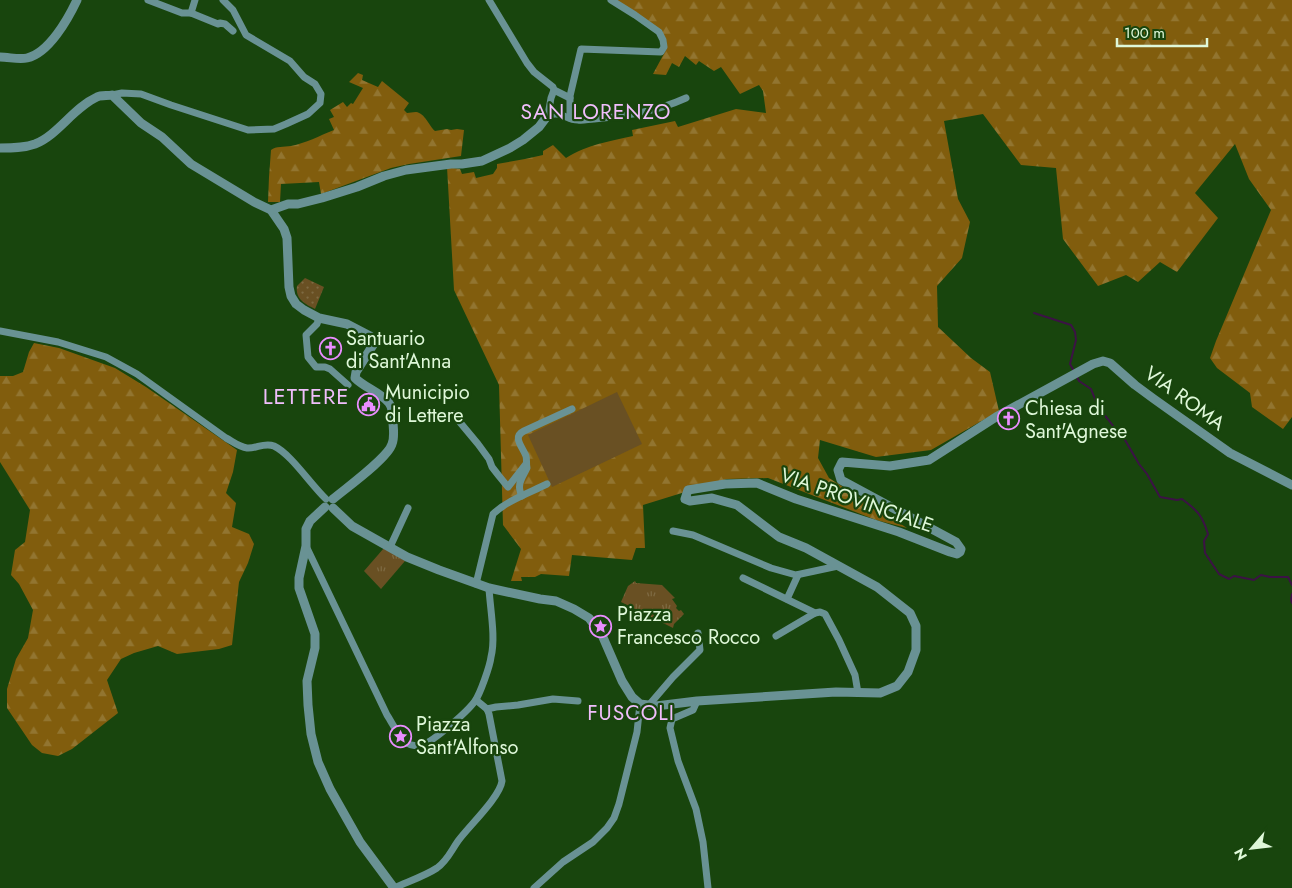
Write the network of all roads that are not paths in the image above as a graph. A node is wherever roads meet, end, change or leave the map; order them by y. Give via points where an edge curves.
1 (77, 0) edge
2 (148, 0) edge
3 (195, 0) edge
4 (223, 0) edge
5 (489, 0) edge
6 (611, 0) edge
7 (190, 13) junction
8 (233, 31) dead end
9 (0, 57) edge
10 (554, 90) junction
11 (112, 96) junction
12 (570, 98) junction
13 (686, 98) dead end
14 (548, 115) junction
15 (570, 118) junction
16 (0, 148) edge
17 (271, 210) junction
18 (319, 318) junction
19 (0, 331) edge
20 (1059, 382) joint
21 (348, 385) dead end
22 (572, 409) dead end
23 (454, 414) dead end
24 (526, 464) junction
25 (547, 484) dead end
26 (1292, 485) edge
27 (522, 496) junction
28 (329, 503) junction
29 (408, 508) dead end
30 (673, 532) dead end
31 (306, 546) junction
32 (390, 548) junction
33 (838, 566) junction
34 (798, 575) junction
35 (743, 578) dead end
36 (476, 584) junction
37 (489, 588) junction
38 (787, 599) junction
39 (815, 612) junction
40 (698, 633) dead end
41 (776, 636) dead end
42 (858, 693) junction
43 (476, 700) junction
44 (578, 701) dead end
45 (697, 701) junction
46 (645, 704) junction
47 (487, 709) junction
48 (394, 888) edge
49 (534, 888) edge
50 (708, 888) edge

1 - 9 street via 57,34 41,51 29,58
2 - 7 street
3 - 7 street
4 - 11 street via 233,10 246,35 290,61 315,84 321,94 320,103 308,114 274,129 248,130 141,94 122,92
5 - 10 street via 527,63
6 - 12 street via 659,32 664,47 661,52 580,49
7 - 8 street via 224,24
10 - 12 street
10 - 14 street
11 - 16 street via 98,96 36,144
11 - 17 street via 191,164
12 - 15 street
13 - 15 street via 654,110 606,118
14 - 15 street via 559,113
14 - 17 street via 523,140 482,161 406,170 322,198
17 - 18 street via 287,238 291,296 296,304
18 - 21 street via 306,335 308,357 316,367 330,369
18 - 28 street via 347,324 374,340 355,378 388,402 392,409 394,434 386,455
19 - 28 street via 58,342 106,357 240,446 273,446 285,454
20 - 26 street, VIA ROMA via 1093,364 1110,363 1135,385 1230,453
20 - 33 street, VIA PROVINCIALE via 929,460 890,466 842,462 838,470 841,480 956,542 961,549 957,554 757,483 688,490 685,499 712,498 737,505 780,537
22 - 24 street via 520,433 518,440 527,459
23 - 24 street via 508,486
24 - 27 street via 528,468 518,489
25 - 27 street
27 - 36 street via 493,514
28 - 31 street via 310,521 306,529
28 - 32 street via 352,526
29 - 32 street
30 - 34 street via 693,534 771,568
31 - 43 street via 387,715 406,743 422,745 430,741
31 - 48 street via 299,588 315,634 307,680 311,734 318,762 360,842
32 - 36 street
33 - 34 street
33 - 42 street, VIA PROVINCIALE via 877,587 910,613 916,626 916,650 908,672 896,686 880,694
34 - 38 street
35 - 38 street
36 - 37 street
37 - 43 street via 492,655
37 - 46 street via 556,601 589,618 602,635 632,697
38 - 39 street
39 - 41 street
39 - 42 street via 825,614 839,640 855,675
40 - 46 street via 700,650
42 - 45 street
43 - 47 street
44 - 47 street via 553,699
45 - 46 street via 656,706
45 - 50 street via 693,710 672,719 670,728 696,809
46 - 49 street via 614,818 593,842 563,862
47 - 48 street via 501,786 446,860 436,869

